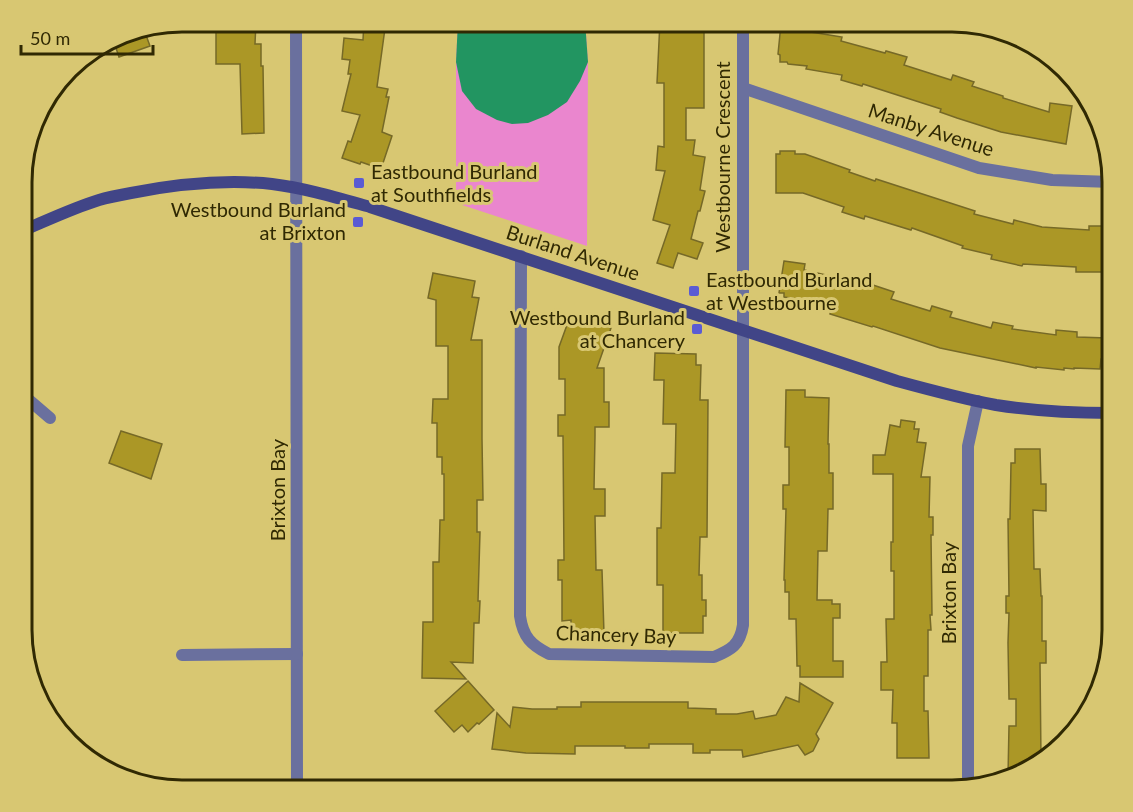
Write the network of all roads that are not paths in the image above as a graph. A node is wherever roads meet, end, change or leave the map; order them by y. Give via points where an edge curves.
1 (296, 32) edge
2 (743, 32) edge
3 (743, 88) junction
4 (1101, 182) edge
5 (297, 189) junction
6 (32, 227) edge
7 (521, 256) junction
8 (743, 330) junction
9 (978, 401) junction
10 (32, 403) edge
11 (1101, 412) edge
12 (50, 418) dead end
13 (297, 654) junction
14 (182, 655) dead end
15 (968, 779) edge
16 (297, 780) edge

1 - 5 street, Brixton Bay
2 - 3 street, Westbourne Crescent
3 - 4 street, Manby Avenue via 979,168 1052,180
3 - 8 street, Westbourne Crescent
5 - 6 street, Burland Avenue via 227,181 186,184 100,200
5 - 7 street, Burland Avenue via 370,207
5 - 13 street, Brixton Bay
7 - 8 street, Burland Avenue
7 - 8 street, Chancery Bay via 520,616 528,640 549,654 714,657 728,652 742,635
8 - 9 street, Burland Avenue via 897,381
9 - 11 street, Burland Avenue via 1047,411
9 - 15 street, Brixton Bay via 968,446
10 - 12 street
13 - 14 street
13 - 16 street, Brixton Bay

